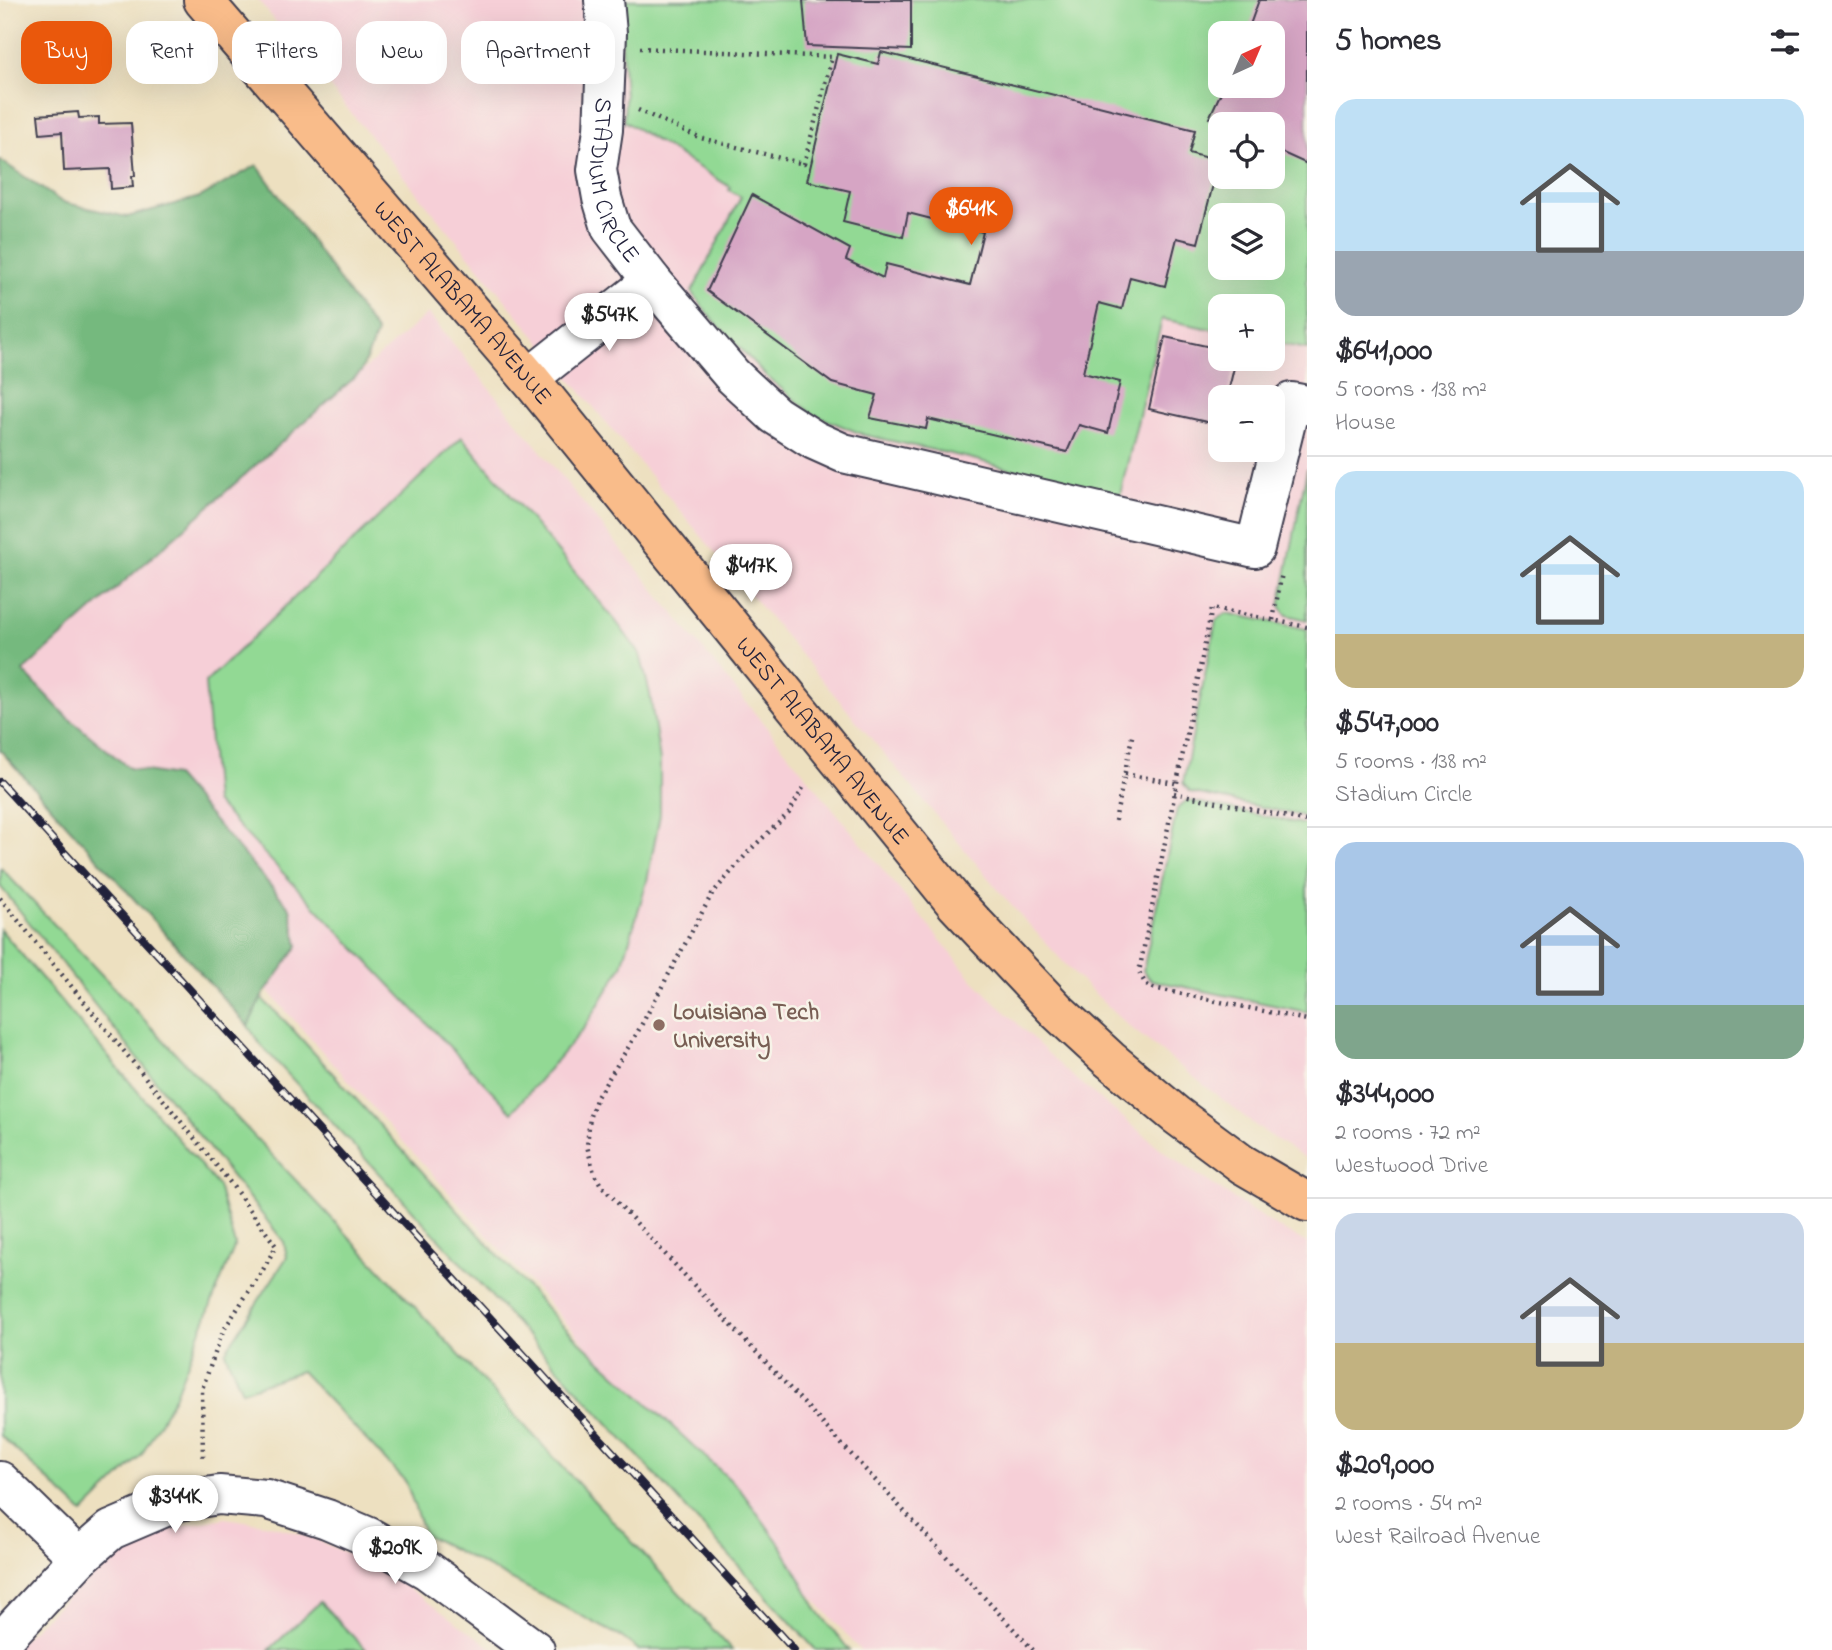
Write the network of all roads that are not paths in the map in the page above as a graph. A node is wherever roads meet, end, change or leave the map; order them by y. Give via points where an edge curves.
1 (203, 0) edge
2 (604, 0) edge
3 (652, 281) junction
4 (529, 378) junction
5 (1307, 405) edge
6 (1307, 1202) edge
7 (0, 1481) edge
8 (79, 1558) junction
9 (0, 1643) edge
10 (535, 1650) edge

1 - 4 main road, WEST ALABAMA AVENUE
2 - 3 street, STADIUM CIRCLE via 607,33 597,170 611,228
3 - 4 street, STADIUM CIRCLE
3 - 5 street via 733,376 775,415 843,453 1255,548 1292,402
4 - 6 main road, WEST ALABAMA AVENUE via 947,894 1009,962 1058,1012 1176,1115 1242,1164
7 - 8 street
8 - 9 street
8 - 10 street via 111,1530 178,1502 219,1494 266,1499 369,1536 427,1570

